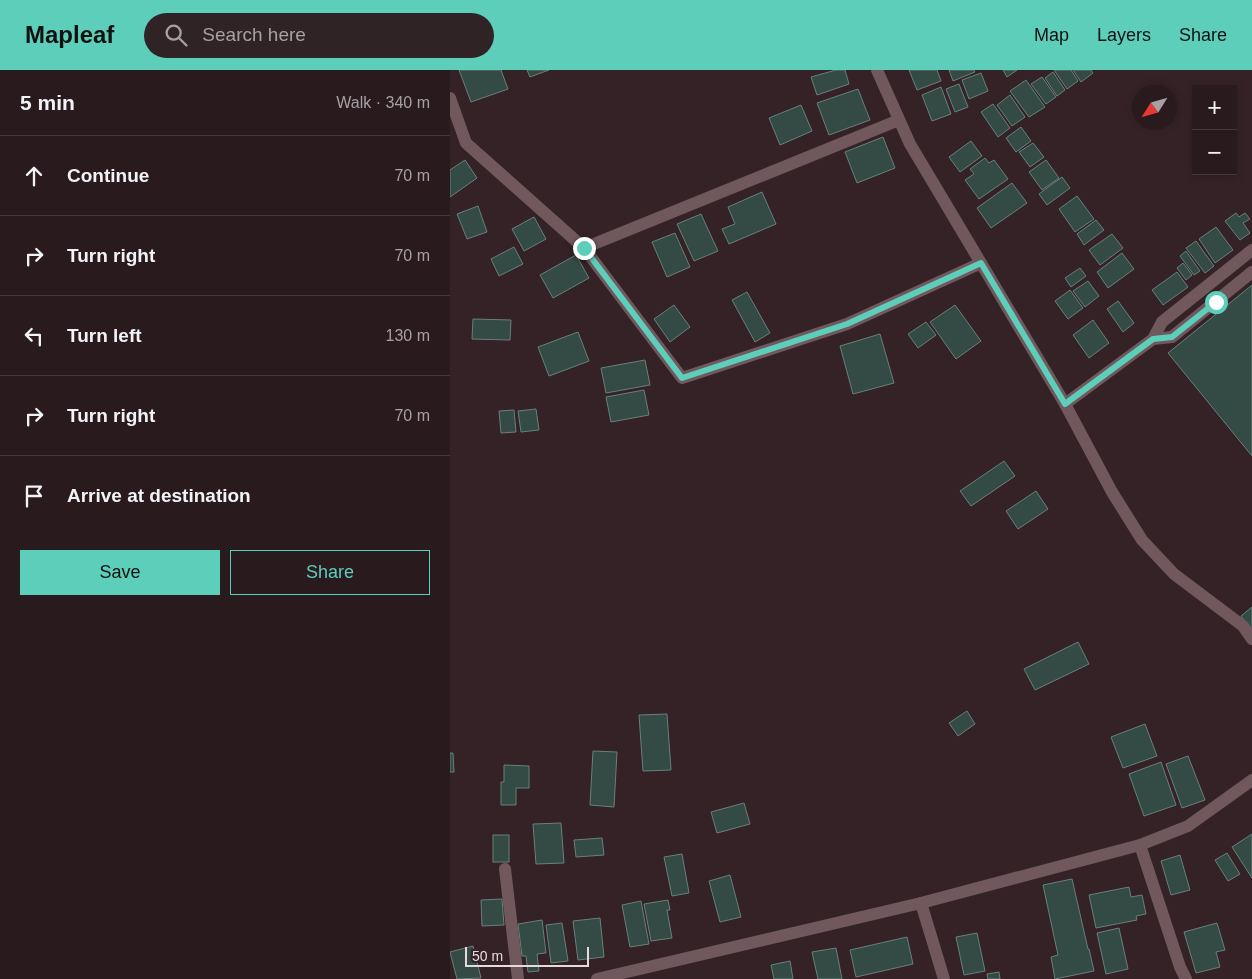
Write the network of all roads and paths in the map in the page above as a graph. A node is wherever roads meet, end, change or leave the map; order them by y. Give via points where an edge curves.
1 (877, 70) edge
2 (450, 98) edge
3 (899, 120) junction
4 (584, 248) junction
5 (1252, 250) edge
6 (981, 263) junction
7 (1252, 272) edge
8 (1207, 285) junction
9 (1216, 302) junction
10 (1153, 339) junction
11 (1065, 404) junction
12 (1252, 639) edge
13 (1252, 780) edge
14 (1140, 845) junction
15 (505, 869) dead end
16 (921, 903) junction
17 (645, 973) edge
18 (518, 979) edge
19 (597, 979) edge
20 (944, 979) edge
21 (1186, 979) edge

1 - 3 street
2 - 4 street via 466,143
3 - 4 street
3 - 6 street
4 - 6 street via 682,378 847,324
5 - 8 street
6 - 11 street
7 - 9 street
8 - 9 street
8 - 10 street via 1162,322
9 - 10 street via 1172,337
10 - 11 street
11 - 12 street via 1142,540 1174,574 1243,626
13 - 14 street via 1188,826
14 - 16 street
14 - 21 street
15 - 18 street
16 - 17 street
16 - 20 street
17 - 19 street

